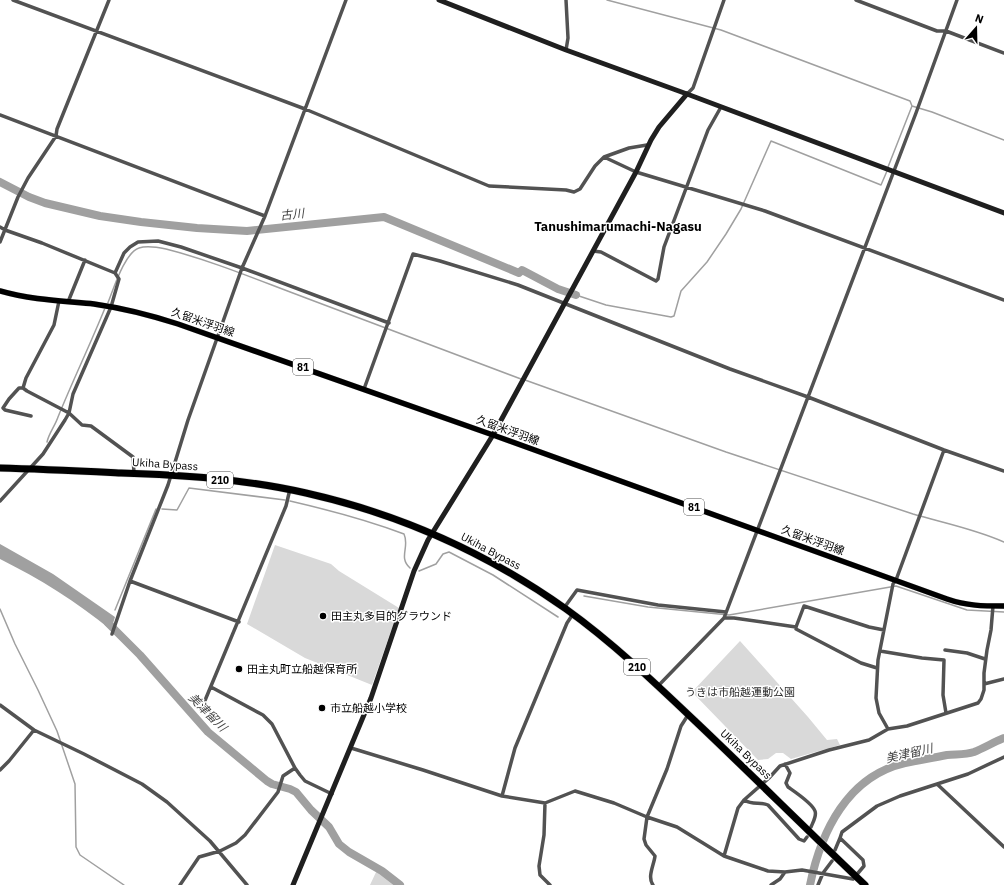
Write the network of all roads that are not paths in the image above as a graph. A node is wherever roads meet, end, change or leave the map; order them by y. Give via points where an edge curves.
1 (13, 0) edge
2 (109, 0) edge
3 (346, 0) edge
4 (439, 0) edge
5 (566, 0) edge
6 (724, 0) edge
7 (856, 0) edge
8 (957, 0) edge
9 (97, 31) junction
10 (946, 31) junction
11 (566, 50) junction
12 (1004, 53) edge
13 (687, 94) junction
14 (721, 107) junction
15 (305, 109) junction
16 (0, 115) edge
17 (56, 136) junction
18 (647, 145) junction
19 (604, 158) junction
20 (893, 171) junction
21 (636, 172) junction
22 (686, 187) junction
23 (1004, 213) edge
24 (265, 216) junction
25 (0, 227) edge
26 (5, 230) junction
27 (0, 242) edge
28 (864, 248) junction
29 (593, 251) junction
30 (85, 260) junction
31 (242, 268) junction
32 (115, 273) junction
33 (0, 291) edge
34 (1004, 300) edge
35 (59, 301) junction
36 (68, 302) junction
37 (564, 304) junction
38 (111, 307) junction
39 (389, 323) junction
40 (218, 338) junction
41 (24, 388) junction
42 (364, 389) junction
43 (808, 397) junction
44 (69, 413) junction
45 (31, 416) dead end
46 (493, 435) junction
47 (944, 450) junction
48 (0, 468) edge
49 (31, 469) junction
50 (1004, 472) edge
51 (134, 473) junction
52 (171, 475) junction
53 (290, 490) junction
54 (0, 501) edge
55 (758, 530) junction
56 (432, 533) junction
57 (130, 581) junction
58 (894, 584) junction
59 (1004, 606) edge
60 (564, 608) junction
61 (992, 609) junction
62 (573, 614) junction
63 (725, 615) junction
64 (239, 622) junction
65 (796, 627) junction
66 (884, 630) junction
67 (112, 634) dead end
68 (945, 650) dead end
69 (880, 651) junction
70 (986, 659) junction
71 (877, 668) junction
72 (1004, 679) edge
73 (984, 684) junction
74 (658, 686) junction
75 (211, 687) junction
76 (0, 705) edge
77 (201, 710) dead end
78 (946, 713) junction
79 (688, 715) junction
80 (888, 729) junction
81 (34, 730) junction
82 (351, 748) junction
83 (1004, 757) edge
84 (784, 764) junction
85 (294, 768) junction
86 (0, 770) edge
87 (761, 784) junction
88 (937, 784) junction
89 (332, 794) junction
90 (502, 796) junction
91 (744, 800) junction
92 (545, 803) junction
93 (647, 817) junction
94 (811, 827) dead end
95 (811, 837) junction
96 (840, 838) junction
97 (1004, 848) edge
98 (832, 850) junction
99 (220, 851) junction
100 (724, 856) junction
101 (832, 861) dead end
102 (785, 872) junction
103 (823, 873) junction
104 (855, 876) junction
105 (180, 885) edge
106 (247, 885) edge
107 (293, 885) edge
108 (549, 885) edge
109 (653, 885) edge
110 (771, 885) edge
111 (818, 885) edge
112 (865, 885) edge

1 - 9 street
2 - 9 street
3 - 15 street
4 - 11 street
5 - 11 street
6 - 13 street via 693,88
7 - 10 street via 936,31
8 - 10 street
9 - 15 street
9 - 17 street
10 - 12 street
10 - 20 street
11 - 13 street
13 - 14 street
13 - 18 street
14 - 20 street
14 - 22 street via 708,130
15 - 19 street via 489,186 574,192 580,189 595,166
15 - 24 street
16 - 17 street
17 - 24 street
17 - 26 street via 28,178
18 - 19 street via 630,148
18 - 21 street
19 - 21 street
20 - 23 street
20 - 28 street
21 - 22 street
21 - 29 street
22 - 28 street via 765,211
22 - 29 street via 664,247 660,274 656,281 601,252
24 - 31 street
25 - 26 street
26 - 27 street
26 - 30 street
28 - 34 street
28 - 43 street
29 - 37 street
30 - 32 street
30 - 36 street
31 - 32 street via 181,247 147,241 138,242 130,247
31 - 39 street
31 - 40 street
32 - 38 street via 119,279
33 - 35 main road, 久留米浮羽線 / 81
35 - 36 main road, 久留米浮羽線 / 81
35 - 41 street via 54,325 26,378
36 - 38 main road, 久留米浮羽線 / 81
37 - 39 street via 518,285 413,254
37 - 43 street
37 - 46 street
38 - 40 main road, 久留米浮羽線 / 81 via 155,317
38 - 44 street via 73,394
39 - 42 street
40 - 42 main road, 久留米浮羽線 / 81
40 - 52 street
41 - 44 street
41 - 45 street via 19,388 3,408
42 - 46 main road, 久留米浮羽線 / 81
43 - 47 street
43 - 55 street
44 - 49 street via 54,439
44 - 51 street via 82,425 91,426 133,457
46 - 55 main road, 久留米浮羽線 / 81
46 - 56 street
47 - 50 street
47 - 58 street
48 - 49 highway, Ukiha Bypass / 210
49 - 51 highway, Ukiha Bypass / 210
49 - 54 street
51 - 52 highway, Ukiha Bypass / 210
52 - 53 highway, Ukiha Bypass / 210 via 244,482
52 - 57 street
53 - 56 highway, Ukiha Bypass / 210 via 365,508
53 - 64 street via 286,506
55 - 58 main road, 久留米浮羽線 / 81
55 - 63 street
56 - 60 highway, Ukiha Bypass / 210 via 478,554
56 - 82 street via 414,571 371,698
57 - 64 street
57 - 67 street
58 - 61 main road, 久留米浮羽線 / 81 via 955,602
58 - 66 street
59 - 61 main road, 久留米浮羽線 / 81
60 - 62 highway, Ukiha Bypass / 210
60 - 63 street via 577,590
61 - 70 street
62 - 74 highway, Ukiha Bypass / 210
62 - 90 street via 515,748
63 - 65 street
63 - 74 street
64 - 75 street
65 - 66 street via 804,606
65 - 71 street via 861,663
66 - 69 street
68 - 70 street
69 - 71 street
69 - 78 street via 944,660 943,690
70 - 73 street
71 - 80 street via 877,708
72 - 73 street
73 - 78 street via 983,695 978,703
74 - 79 highway, Ukiha Bypass / 210
75 - 77 street
75 - 85 street via 263,715 272,724
76 - 81 street
78 - 80 street via 907,726
79 - 87 highway, Ukiha Bypass / 210
79 - 93 street via 681,726
80 - 84 street via 869,740
81 - 86 street
81 - 99 street via 142,784 167,802
82 - 89 street
82 - 90 street
83 - 88 street via 968,774
84 - 87 street
84 - 94 street via 790,773 786,783 815,811
85 - 89 street via 305,781
85 - 99 street via 284,776 278,792 245,835
87 - 91 street
87 - 95 highway, Ukiha Bypass / 210
88 - 96 street via 877,806 842,832
88 - 97 street
89 - 107 street
90 - 92 street
91 - 95 street via 750,804 768,805 799,839 804,841
91 - 100 street via 738,808
92 - 93 street via 575,791
92 - 108 street via 544,835 539,866 540,875
93 - 100 street via 678,828
93 - 109 street via 644,839 646,846 655,856 650,882
95 - 98 highway, Ukiha Bypass / 210
96 - 98 street
96 - 104 street via 862,860 864,866
98 - 104 highway, Ukiha Bypass / 210
99 - 105 street via 199,857
99 - 106 street
100 - 102 street via 768,871
101 - 103 street
102 - 103 street via 802,870
102 - 110 street
103 - 104 street via 849,879
103 - 111 street
104 - 112 highway, Ukiha Bypass / 210

